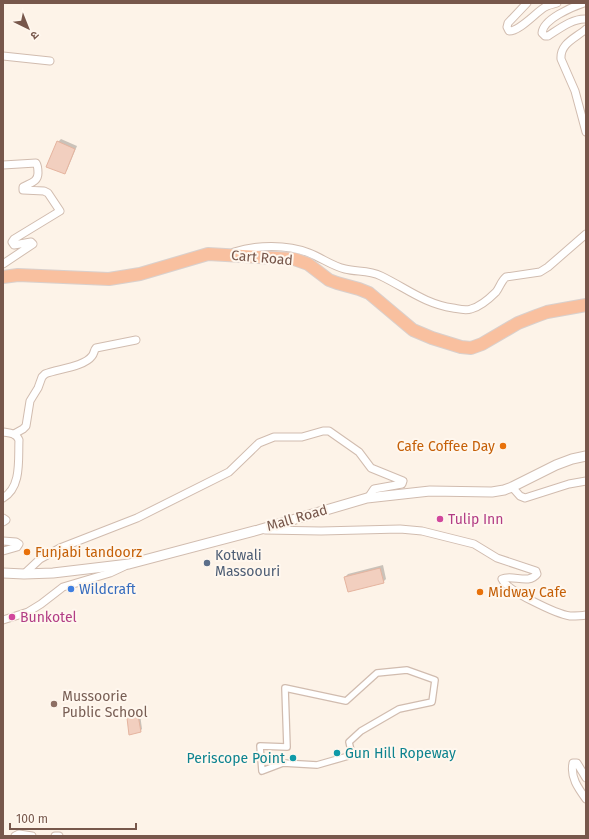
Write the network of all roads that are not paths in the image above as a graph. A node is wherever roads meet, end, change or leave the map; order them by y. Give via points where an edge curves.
1 (527, 3) edge
2 (558, 3) edge
3 (584, 3) edge
4 (586, 19) edge
5 (586, 29) edge
6 (3, 56) edge
7 (50, 61) dead end
8 (586, 132) edge
9 (3, 165) edge
10 (586, 234) edge
11 (226, 255) junction
12 (3, 264) edge
13 (18, 276) junction
14 (3, 277) edge
15 (3, 282) edge
16 (586, 305) edge
17 (136, 340) dead end
18 (3, 432) edge
19 (14, 434) junction
20 (586, 456) edge
21 (586, 481) edge
22 (512, 488) junction
23 (3, 498) edge
24 (368, 498) junction
25 (3, 518) edge
26 (3, 522) edge
27 (258, 530) junction
28 (3, 541) edge
29 (3, 551) edge
30 (129, 564) junction
31 (3, 573) edge
32 (24, 574) junction
33 (586, 615) edge
34 (3, 620) edge
35 (346, 701) joint
36 (586, 778) edge
37 (586, 798) edge
38 (15, 836) edge
39 (32, 836) edge
40 (55, 836) edge
41 (59, 836) edge

1 - 2 street via 508,23 507,29 514,31 544,8
3 - 4 street via 556,17 544,26 542,33 548,36 569,23
5 - 8 street via 566,44 561,59 575,91
6 - 7 street
9 - 12 street via 36,163 38,178 22,190 44,191 60,211 14,239 14,245 31,242 32,244
10 - 11 street via 545,269 535,274 506,277 492,296 470,309 461,310 426,301 377,274 347,270 300,250 270,247 240,250
11 - 13 highway, Cart Road via 208,254 140,274 109,279
11 - 16 highway, Cart Road via 285,258 308,264 329,280 369,293 413,330 461,347 471,348 482,344 518,323 547,312
13 - 14 highway, Cart Road
13 - 15 street
17 - 19 street via 96,348 94,355 88,360 45,374 30,401 26,426
18 - 19 street
19 - 23 street via 18,440 18,471 14,485
20 - 22 street, Mall Road via 556,464
21 - 22 street via 525,498
22 - 24 street, Mall Road via 492,492 430,490
24 - 27 street, Mall Road
24 - 32 street via 374,490 402,484 403,481 371,468 359,452 329,431 302,437 274,437 259,443 229,472 137,518 60,548 40,559
25 - 26 street via 6,520
27 - 30 street, Mall Road
27 - 33 street via 400,529 422,531 469,543 479,546 497,558 536,571 534,577 528,579 502,579 522,595 560,614
28 - 29 street via 19,544
30 - 32 street, Mall Road
30 - 34 street via 110,573 63,587 28,612
31 - 32 street, Mall Road
35 - 35 street via 376,673 407,670 435,680 432,702 399,709 361,731 349,742 352,755 317,765 283,762 262,771 260,746 287,747 285,688
36 - 37 street via 577,763 573,763 575,781
38 - 39 street
40 - 41 street

